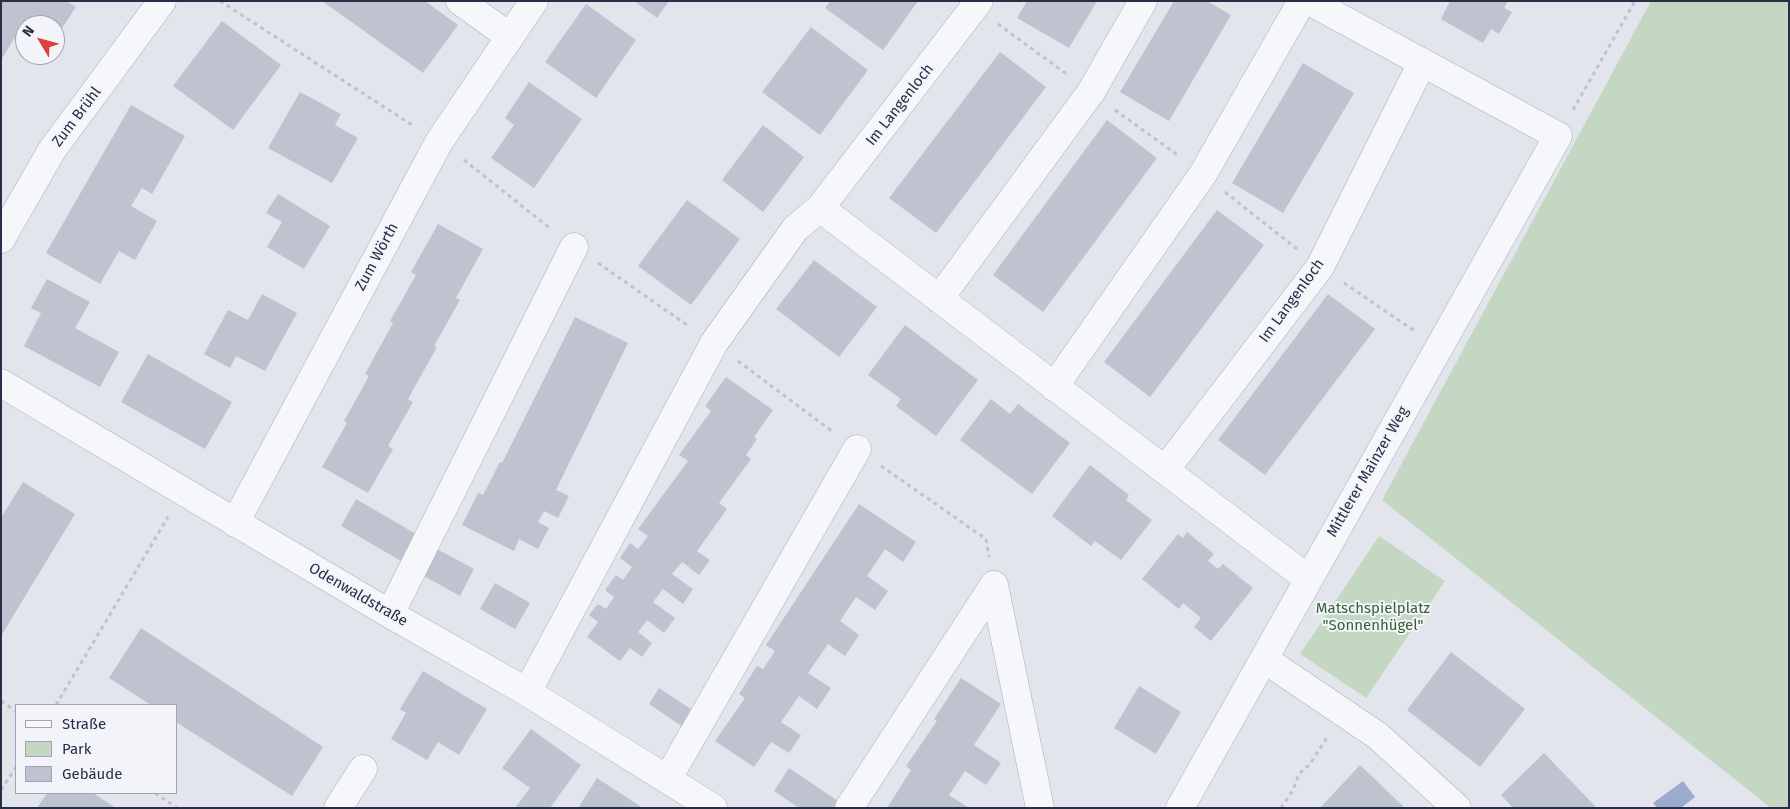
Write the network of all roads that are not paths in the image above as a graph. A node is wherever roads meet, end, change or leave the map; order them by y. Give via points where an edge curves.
1 (162, 1) edge
2 (460, 1) edge
3 (534, 1) edge
4 (979, 1) edge
5 (1143, 1) edge
6 (1302, 1) edge
7 (1310, 1) edge
8 (510, 37) junction
9 (1422, 63) junction
10 (820, 208) junction
11 (1, 238) edge
12 (574, 247) road end
13 (938, 299) junction
14 (1, 383) edge
15 (1054, 387) junction
16 (857, 449) road end
17 (1164, 470) junction
18 (235, 522) junction
19 (1307, 578) junction
20 (390, 614) junction
21 (1264, 659) junction
22 (527, 692) junction
23 (363, 768) dead end
24 (668, 778) junction
25 (338, 808) edge
26 (713, 808) edge
27 (848, 808) edge
28 (1040, 808) edge
29 (1180, 808) edge
30 (1457, 808) edge

1 - 11 street, Zum Brühl via 52,150
2 - 8 street
3 - 8 street, Zum Wörth
4 - 10 street, Im Langenloch
5 - 13 street via 1091,92
6 - 15 street via 1203,174
7 - 9 street
8 - 18 street, Zum Wörth via 439,142
9 - 17 street, Im Langenloch via 1320,267
9 - 19 street, Mittlerer Mainzer Weg via 1558,136
10 - 13 street
10 - 22 street, Im Langenloch via 795,228 714,344
12 - 20 street
13 - 15 street
14 - 18 street, Odenwaldstraße
15 - 17 street
16 - 24 street
17 - 19 street
18 - 20 street, Odenwaldstraße
19 - 21 street, Mittlerer Mainzer Weg
20 - 22 street, Odenwaldstraße
21 - 29 street, Mittlerer Mainzer Weg
21 - 30 street via 1378,736
22 - 24 street, Odenwaldstraße
23 - 25 street
24 - 26 street, Odenwaldstraße
27 - 28 street via 994,585

